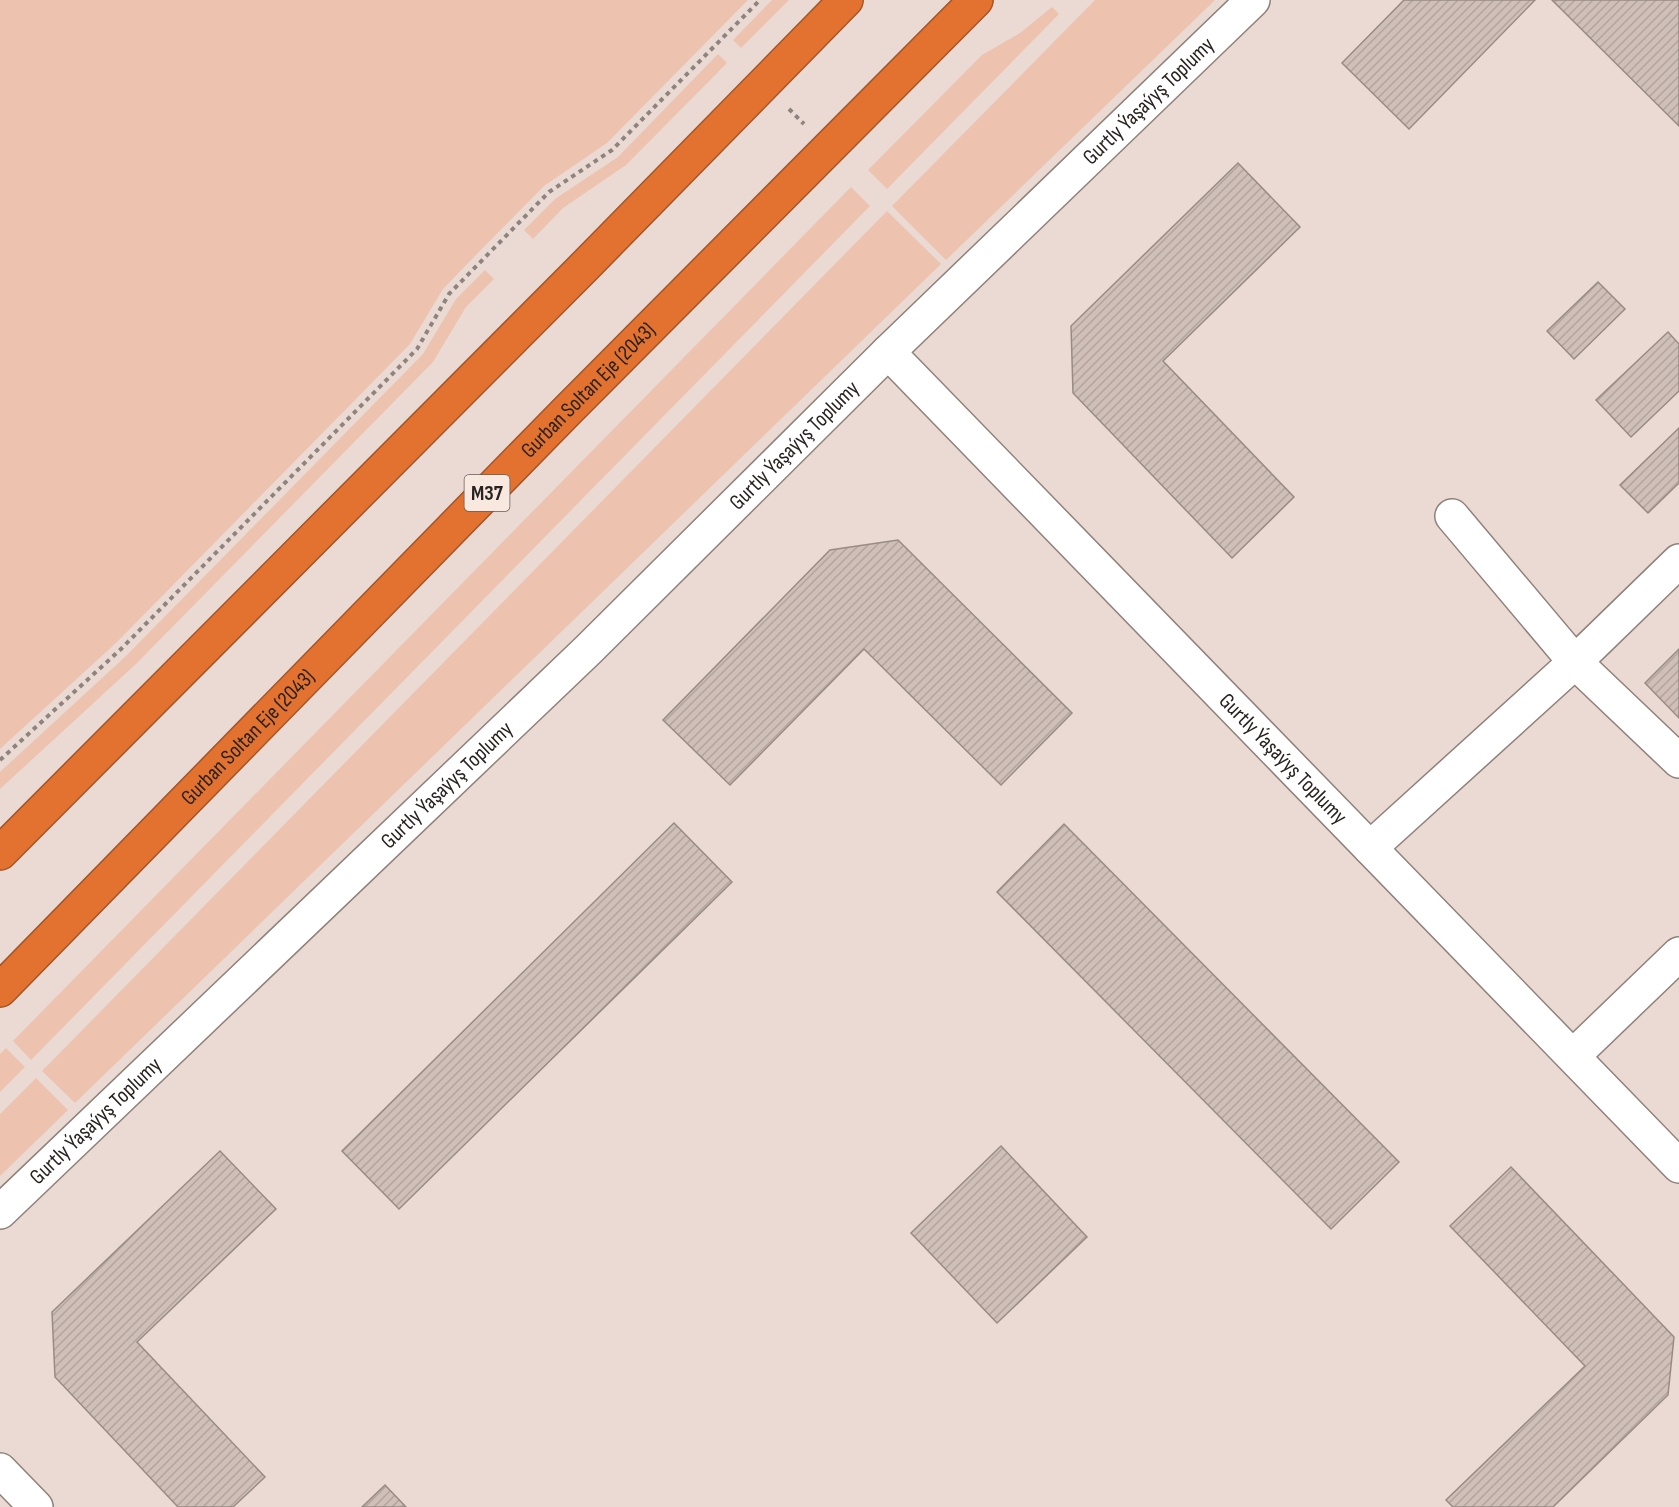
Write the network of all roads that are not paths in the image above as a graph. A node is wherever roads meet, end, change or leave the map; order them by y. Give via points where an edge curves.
1 (846, 0) edge
2 (976, 0) edge
3 (1253, 0) edge
4 (888, 352) junction
5 (1452, 516) dead end
6 (1679, 561) edge
7 (1575, 662) junction
8 (1679, 761) edge
9 (82, 769) junction
10 (0, 826) edge
11 (1370, 848) junction
12 (0, 853) edge
13 (1679, 954) edge
14 (0, 990) edge
15 (1573, 1056) junction
16 (1679, 1166) edge
17 (0, 1212) edge
18 (0, 1470) edge
19 (36, 1507) edge

1 - 9 highway
2 - 14 highway, Gurban Soltan Eje (2043) / M37
3 - 4 street, Gurtly Ýaşaýyş Toplumy
4 - 11 street, Gurtly Ýaşaýyş Toplumy
4 - 17 street, Gurtly Ýaşaýyş Toplumy via 588,650
5 - 7 street
6 - 7 street
7 - 8 street
7 - 11 street
9 - 10 highway
9 - 12 highway
11 - 15 street, Gurtly Ýaşaýyş Toplumy
13 - 15 street
15 - 16 street, Gurtly Ýaşaýyş Toplumy
18 - 19 street

